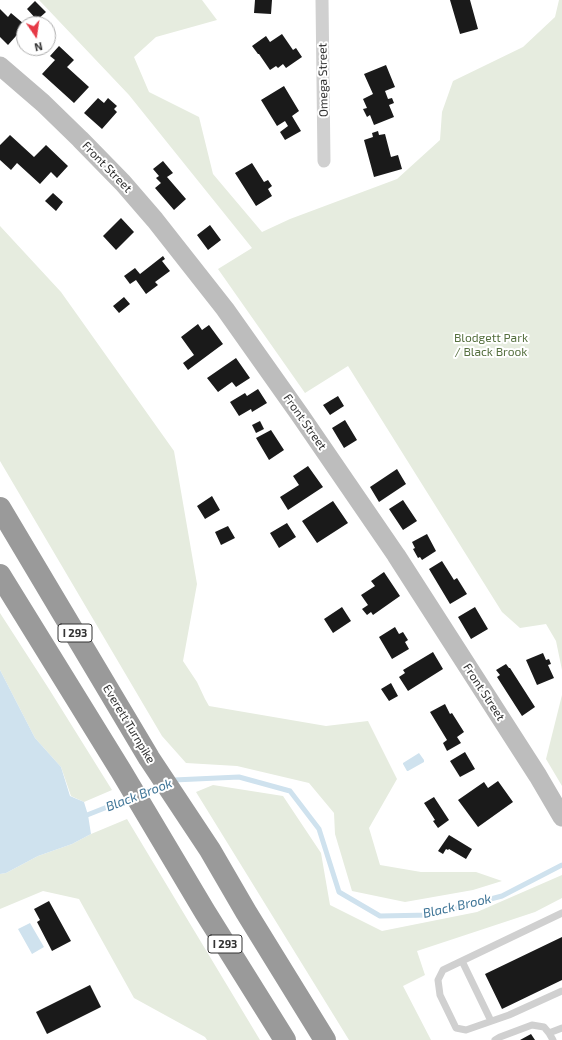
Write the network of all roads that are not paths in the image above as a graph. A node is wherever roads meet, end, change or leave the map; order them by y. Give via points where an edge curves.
1 (322, 0) edge
2 (0, 66) edge
3 (324, 161) dead end
4 (0, 508) edge
5 (0, 575) edge
6 (562, 816) edge
7 (562, 913) edge
8 (462, 961) junction
9 (562, 991) edge
10 (491, 1021) junction
11 (562, 1028) edge
12 (551, 1037) edge
13 (285, 1040) edge
14 (325, 1040) edge
15 (495, 1040) edge

1 - 3 street, Omega Street
2 - 6 main road, Front Street via 43,103 123,183 224,309 300,414 396,555
4 - 14 highway, Everett Turnpike / I 293 via 149,758 210,850
5 - 13 highway, I 293
7 - 8 lane
8 - 10 lane
8 - 10 lane via 443,970 438,980 440,995 456,1028 466,1030
9 - 10 lane
11 - 12 lane
12 - 15 lane via 544,1027 532,1025

